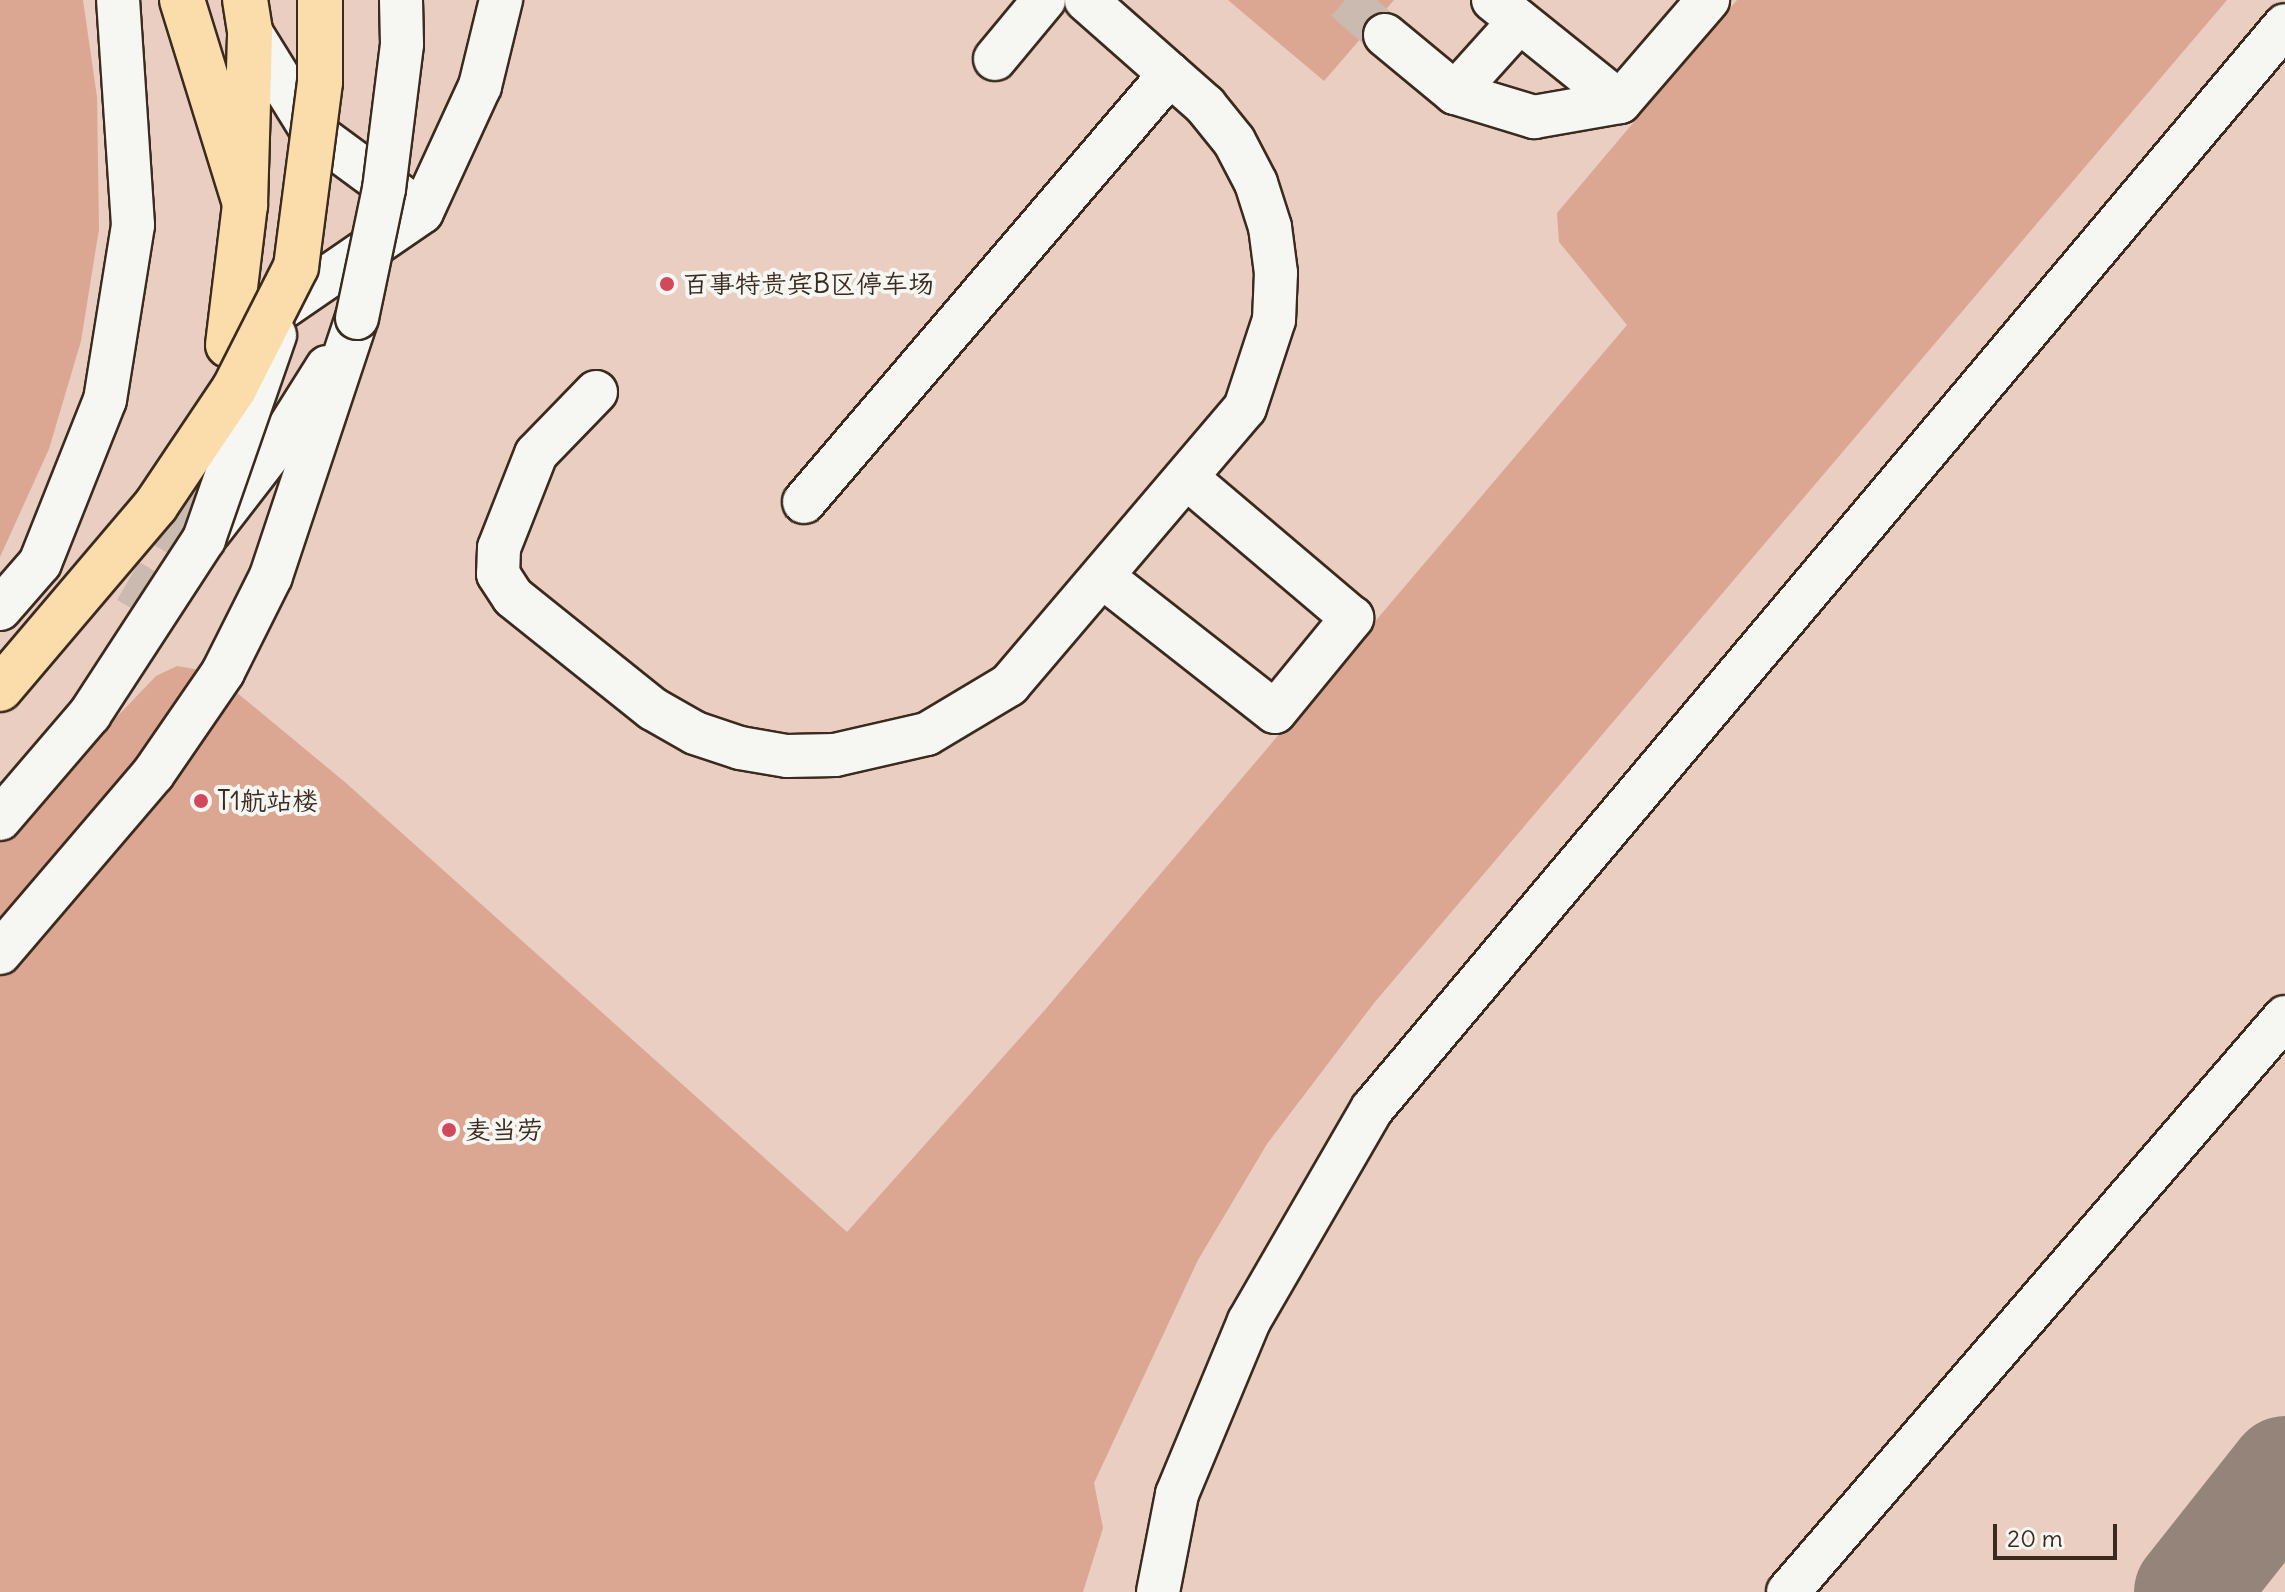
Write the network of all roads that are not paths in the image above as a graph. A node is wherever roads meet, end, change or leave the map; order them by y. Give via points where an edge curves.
1 (118, 0) edge
2 (182, 0) edge
3 (320, 0) edge
4 (401, 0) edge
5 (501, 0) edge
6 (1044, 0) edge
7 (1086, 0) edge
8 (1708, 0) edge
9 (1506, 11) edge
10 (247, 15) edge
11 (2285, 25) edge
12 (1385, 35) tunnel mouth
13 (995, 59) dead end
14 (1170, 74) junction
15 (1455, 93) junction
16 (1620, 102) junction
17 (245, 204) junction
18 (422, 212) junction
19 (296, 267) junction
20 (357, 318) junction
21 (228, 345) joint
22 (596, 392) dead end
23 (1189, 480) junction
24 (804, 502) dead end
25 (204, 539) junction
26 (1104, 578) junction
27 (0, 609) edge
28 (0, 689) edge
29 (0, 819) edge
30 (0, 953) edge
31 (2285, 1017) edge
32 (1158, 1592) edge
33 (1788, 1592) edge

1 - 27 street via 133,225 105,400 40,563
2 - 17 main road
3 - 19 main road, bridge via 320,82
4 - 20 street, bridge via 402,44 384,189
5 - 18 street via 480,86
6 - 13 street
7 - 14 street
8 - 16 street
9 - 15 street
9 - 16 street
10 - 17 main road
10 - 18 street via 312,131
11 - 32 street via 1372,1109 1249,1321 1177,1494
12 - 15 street
14 - 23 street via 1234,141 1256,183 1270,227 1276,273 1274,320 1245,408
14 - 24 street
15 - 16 street via 1534,117
17 - 21 main road
18 - 21 street
19 - 25 street, bridge
19 - 28 main road, bridge via 234,389 156,505
20 - 25 street, bridge via 285,434
20 - 30 street via 271,576 223,672 153,774
22 - 26 street via 536,454 499,548 498,574 524,607 653,709 695,733 787,756 850,753 927,734 1009,685
23 - 26 street
23 - 26 street via 1352,618 1275,712
25 - 29 street, bridge via 90,714
31 - 33 street

